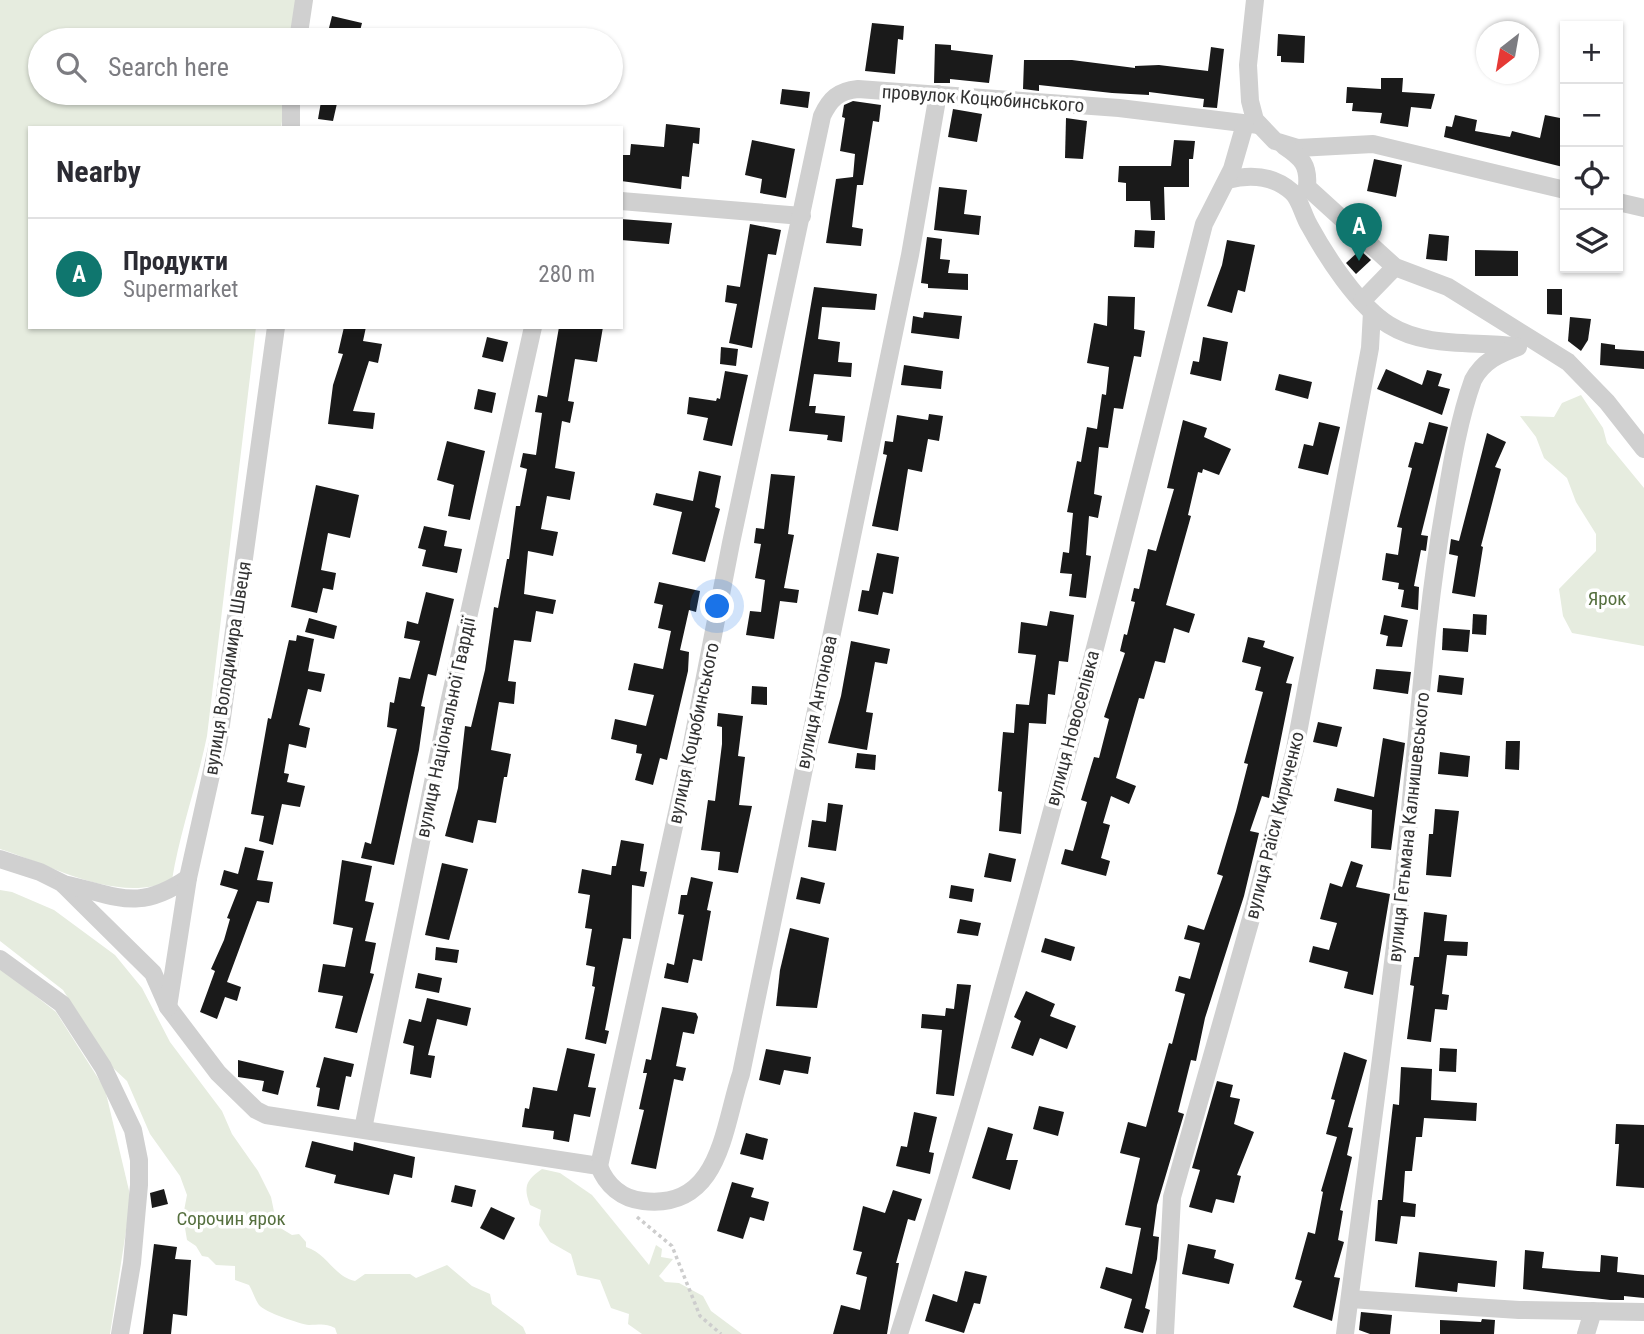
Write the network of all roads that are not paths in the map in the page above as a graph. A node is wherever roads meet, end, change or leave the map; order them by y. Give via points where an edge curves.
1 (304, 0) edge
2 (1255, 0) edge
3 (300, 28) edge
4 (938, 94) junction
5 (291, 105) edge
6 (1252, 125) junction
7 (290, 126) edge
8 (1284, 146) junction
9 (1227, 180) junction
10 (1560, 189) edge
11 (1296, 195) junction
12 (623, 201) edge
13 (1623, 203) edge
14 (1326, 205) junction
15 (1644, 208) edge
16 (802, 216) junction
17 (1395, 267) junction
18 (1367, 306) junction
19 (276, 329) edge
20 (533, 329) edge
21 (1518, 347) junction
22 (1552, 351) junction
23 (1644, 449) edge
24 (0, 859) edge
25 (188, 878) junction
26 (62, 883) junction
27 (0, 959) edge
28 (168, 1007) junction
29 (362, 1129) junction
30 (599, 1166) junction
31 (1350, 1299) junction
32 (1593, 1311) junction
33 (1644, 1312) edge
34 (120, 1334) edge
35 (899, 1334) edge
36 (1165, 1334) edge
37 (1345, 1334) edge
38 (1586, 1334) edge

1 - 3 street
2 - 6 street via 1248,58
4 - 6 street, провулок Коцюбинського via 1119,108
4 - 16 street, провулок Коцюбинського via 858,89 833,97 822,116
4 - 30 street, вулиця Антонова via 910,255 741,1074 716,1161 707,1177 689,1192 654,1202 626,1197 603,1176
5 - 7 street
6 - 8 street
6 - 9 street, вулиця Новоселівка
8 - 10 street via 1373,144
8 - 14 street via 1305,162 1307,187
9 - 11 street via 1260,176
9 - 35 street, вулиця Новоселівка via 1204,224 1090,665 957,1149
11 - 14 street
11 - 18 street via 1315,235
12 - 16 street
13 - 15 street
14 - 17 street
16 - 30 street, вулиця Коцюбинського via 631,1034
17 - 18 street
17 - 22 street via 1448,287
18 - 21 street via 1388,325 1413,337
18 - 36 street, вулиця Раїси Кириченко via 1370,348 1295,749 1172,1197
19 - 25 street, вулиця Володимира Швеця via 219,739
20 - 29 street, вулиця Національної Гвардії via 449,703
21 - 22 street
21 - 31 street, вулиця Гетьмана Калнишевського via 1478,370 1448,484 1434,569 1390,1004
22 - 23 street via 1586,378
24 - 26 street
25 - 26 street via 162,895 131,899
25 - 28 street, вулиця Володимира Швеця
26 - 28 street via 153,973
27 - 34 street via 62,1004 103,1067 133,1130 139,1160 132,1263
28 - 29 street via 218,1073 256,1110
29 - 30 street
31 - 32 street
31 - 37 street, вулиця Гетьмана Калнишевського
32 - 33 street
32 - 38 street

